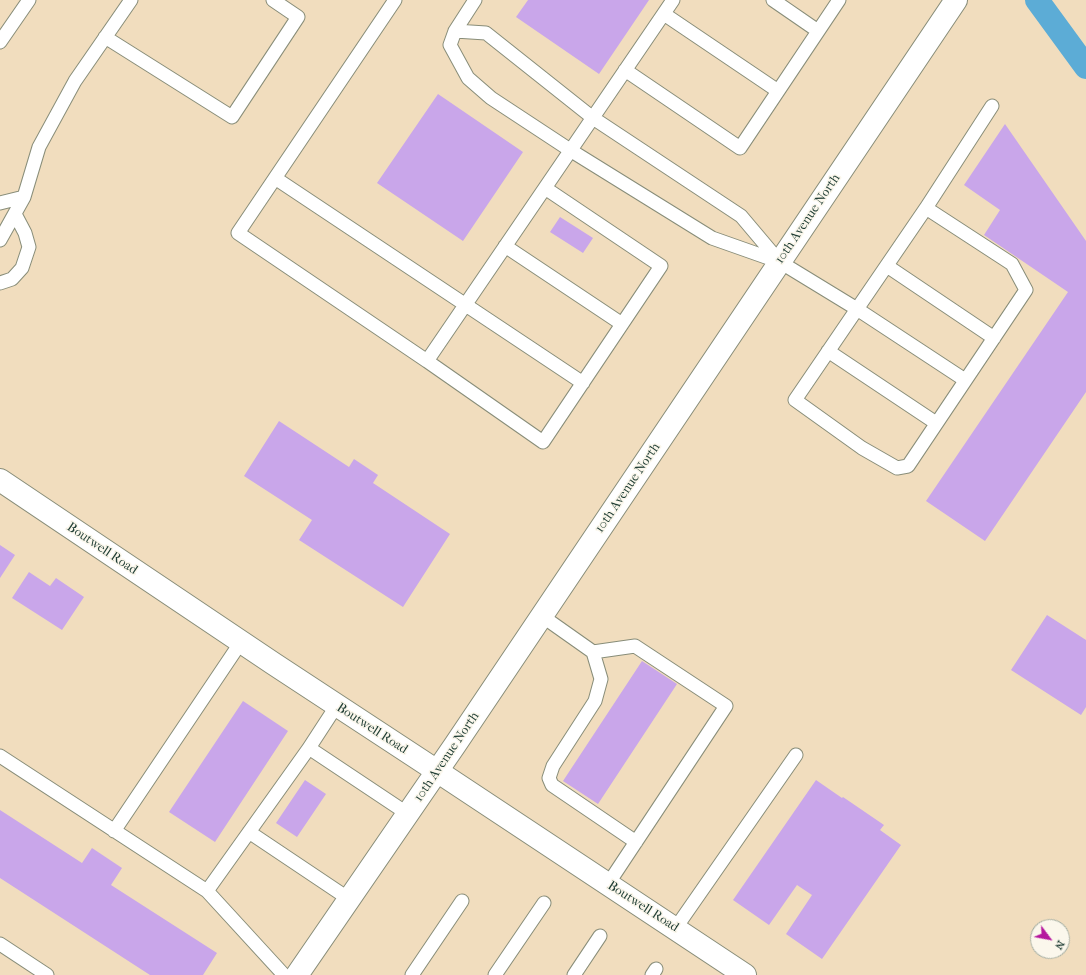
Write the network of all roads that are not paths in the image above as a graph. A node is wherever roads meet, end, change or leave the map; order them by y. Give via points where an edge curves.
1 (29, 0) edge
2 (131, 0) edge
3 (272, 0) edge
4 (395, 0) edge
5 (475, 0) edge
6 (673, 0) edge
7 (773, 0) edge
8 (839, 0) edge
9 (956, 0) edge
10 (664, 14) junction
11 (455, 31) junction
12 (818, 31) junction
13 (105, 37) junction
14 (0, 42) edge
15 (625, 70) junction
16 (778, 91) junction
17 (992, 106) dead end
18 (593, 118) junction
19 (570, 150) junction
20 (275, 178) junction
21 (545, 188) junction
22 (24, 197) junction
23 (0, 203) edge
24 (926, 208) junction
25 (15, 214) junction
26 (0, 240) edge
27 (505, 246) junction
28 (780, 262) junction
29 (887, 266) junction
30 (0, 283) edge
31 (465, 304) junction
32 (857, 309) junction
33 (622, 324) junction
34 (994, 338) junction
35 (828, 351) junction
36 (427, 361) junction
37 (965, 380) junction
38 (583, 383) junction
39 (936, 423) junction
40 (0, 480) edge
41 (542, 616) junction
42 (241, 642) junction
43 (593, 652) junction
44 (337, 706) junction
45 (309, 748) junction
46 (796, 755) dead end
47 (0, 756) edge
48 (437, 771) junction
49 (408, 814) junction
50 (114, 830) junction
51 (249, 832) junction
52 (636, 842) junction
53 (608, 884) junction
54 (207, 891) junction
55 (349, 899) junction
56 (462, 901) dead end
57 (544, 903) dead end
58 (676, 929) junction
59 (600, 936) dead end
60 (0, 944) edge
61 (732, 971) edge
62 (47, 975) edge
63 (284, 975) edge
64 (297, 975) edge
65 (412, 975) edge
66 (495, 975) edge
67 (574, 975) edge

1 - 14 lane
2 - 13 lane
3 - 13 lane via 298,17 232,117
4 - 20 lane
5 - 11 lane
6 - 10 lane
7 - 12 lane
8 - 12 lane
9 - 28 street, 10th Avenue North
10 - 15 lane
10 - 16 lane
11 - 18 lane via 486,33
11 - 19 lane via 450,45 468,78 492,98
12 - 16 lane
13 - 22 lane via 75,81 39,147
15 - 16 lane via 740,148
15 - 18 lane
17 - 24 lane
18 - 19 lane
18 - 28 lane via 741,216
19 - 21 lane
19 - 28 lane via 712,238
20 - 31 lane
20 - 36 lane via 238,233
21 - 27 lane
21 - 33 lane via 661,266
22 - 23 lane
22 - 25 lane
24 - 29 lane
24 - 34 lane via 1012,264 1026,290
25 - 26 lane
25 - 30 lane via 25,232 29,247 22,268 12,279
27 - 31 lane
27 - 33 lane
28 - 32 lane
28 - 41 street, 10th Avenue North
29 - 32 lane
29 - 34 lane
31 - 36 lane
31 - 38 lane
32 - 35 lane
32 - 37 lane
33 - 38 lane
34 - 37 lane
35 - 39 lane
35 - 39 lane via 794,400 862,448 898,468 908,466
36 - 38 lane via 544,442
37 - 39 lane
40 - 42 street, Boutwell Road
41 - 43 lane
41 - 48 street, 10th Avenue North
42 - 44 street, Boutwell Road
42 - 50 lane
43 - 52 lane via 601,679 595,701 553,766 549,778 552,785
43 - 52 lane via 635,646 726,706
44 - 45 lane
44 - 48 street, Boutwell Road
45 - 49 lane
45 - 51 lane
46 - 58 lane
47 - 50 lane
48 - 49 street, 10th Avenue North
48 - 53 street, Boutwell Road
49 - 55 street, 10th Avenue North
50 - 54 lane
51 - 54 lane
51 - 55 lane
52 - 53 lane
53 - 58 street, Boutwell Road
54 - 63 lane
55 - 64 street, 10th Avenue North
56 - 65 lane
57 - 66 lane
58 - 61 street, Boutwell Road
59 - 67 lane
60 - 62 lane

